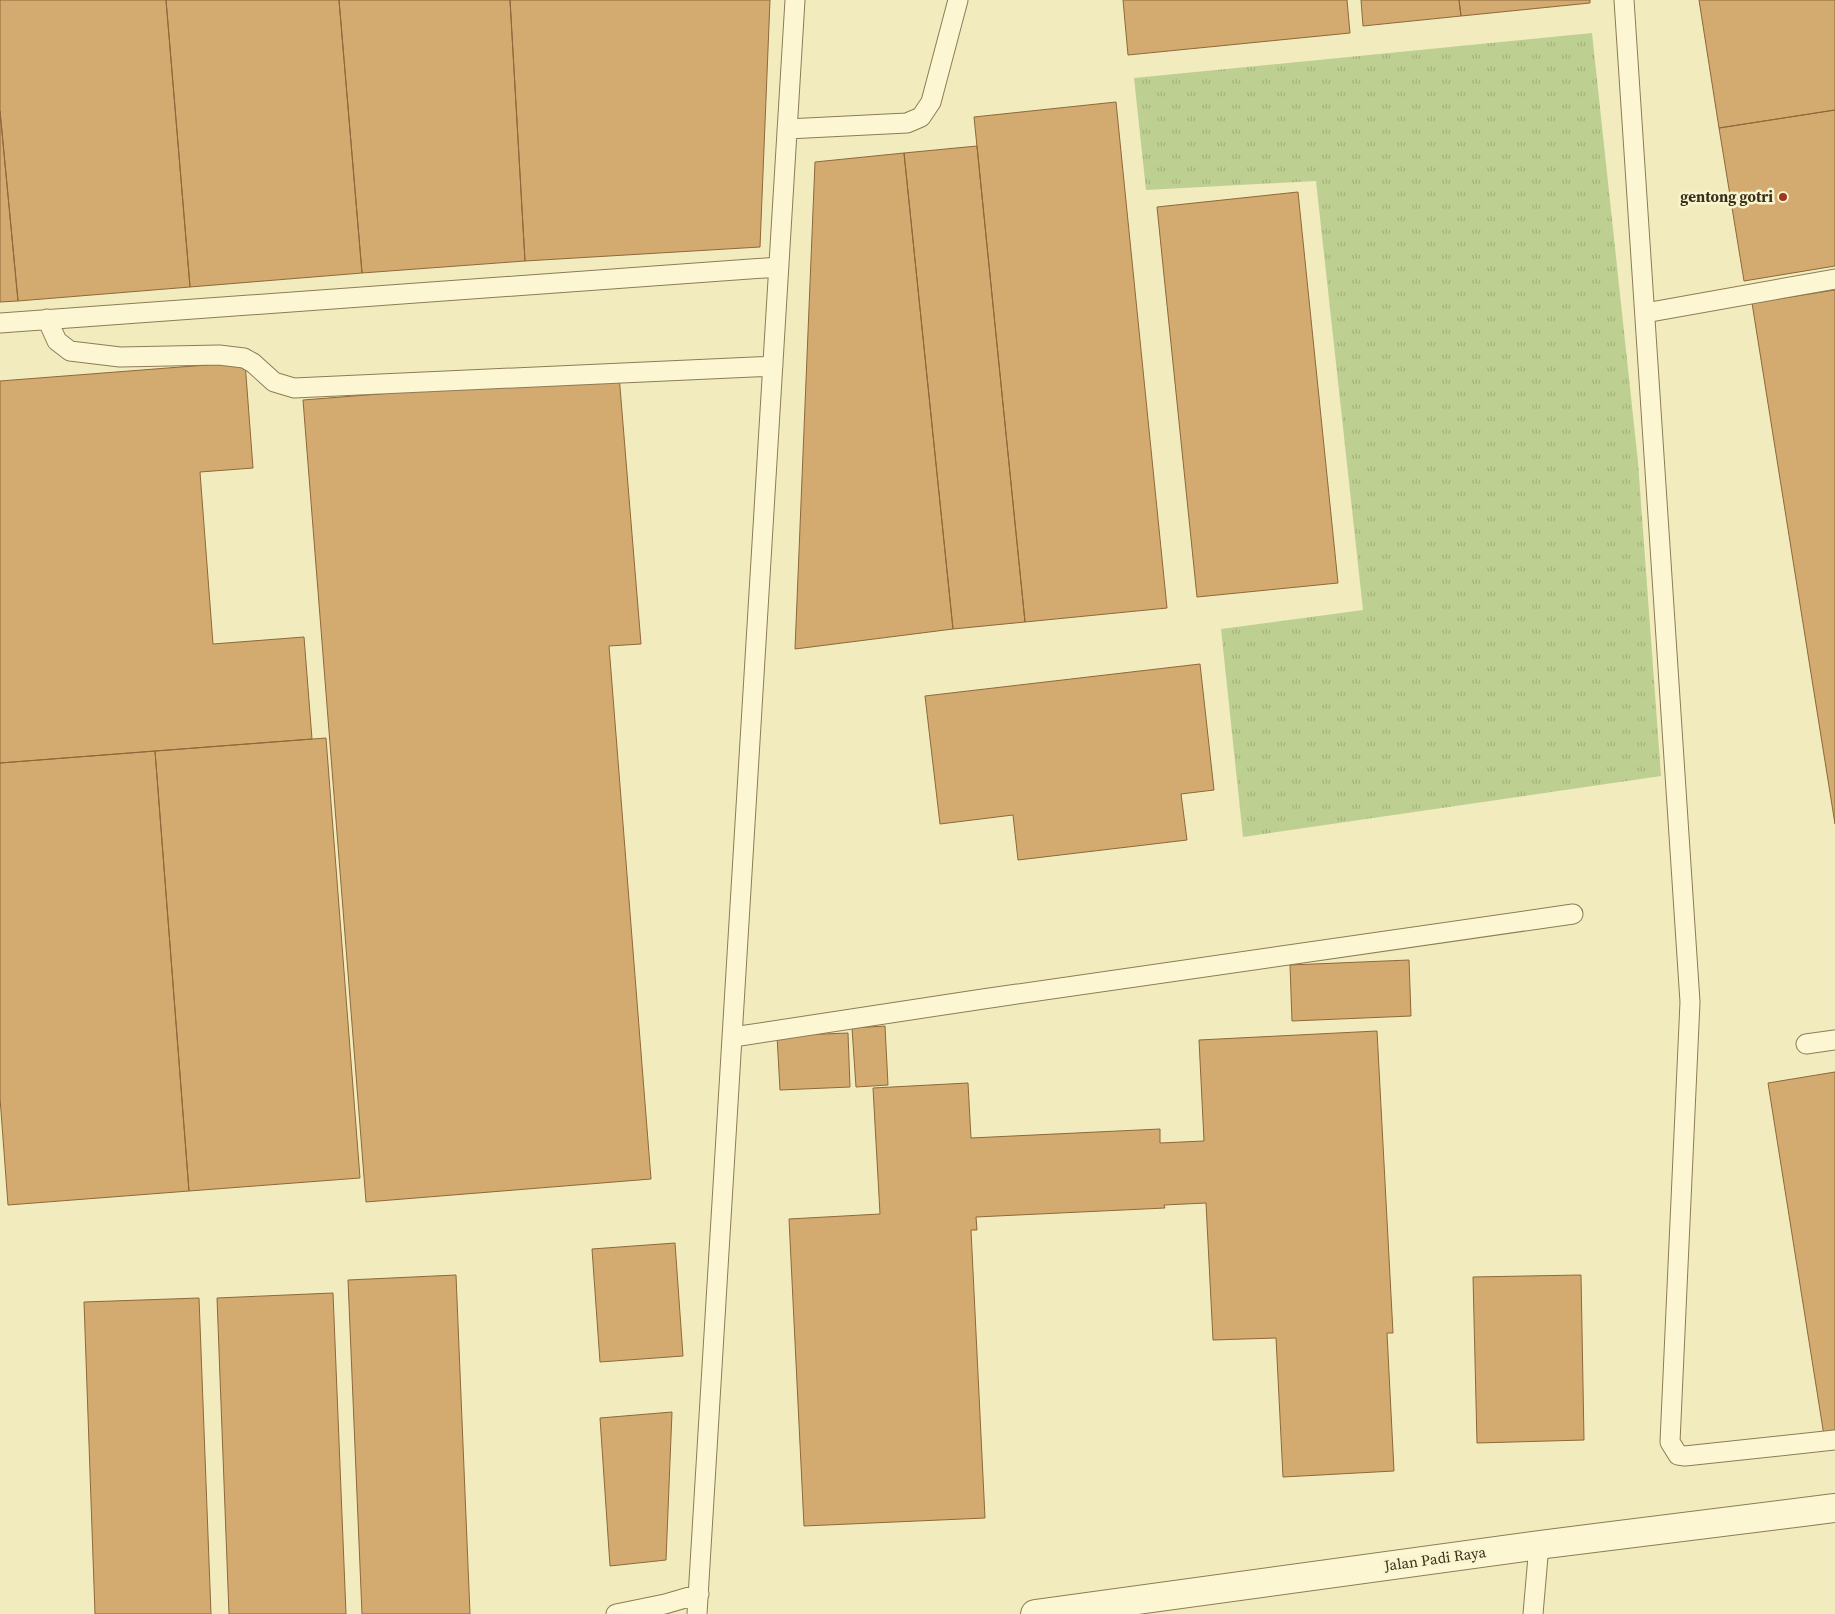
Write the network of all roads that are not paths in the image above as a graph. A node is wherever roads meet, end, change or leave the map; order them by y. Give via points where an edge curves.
1 (795, 0) edge
2 (958, 0) edge
3 (1624, 0) edge
4 (787, 129) junction
5 (779, 267) junction
6 (1835, 279) edge
7 (1645, 312) junction
8 (47, 319) junction
9 (0, 323) edge
10 (773, 366) junction
11 (1573, 914) dead end
12 (733, 1038) junction
13 (1835, 1040) edge
14 (1806, 1044) dead end
15 (1835, 1440) edge
16 (1835, 1508) edge
17 (1539, 1545) junction
18 (698, 1594) junction
19 (616, 1614) edge
20 (697, 1614) edge
21 (1035, 1614) edge
22 (1533, 1614) edge

1 - 4 lane
2 - 4 lane via 931,102 921,117 907,123
3 - 7 lane
4 - 5 lane
5 - 8 lane
5 - 10 lane
6 - 7 lane
7 - 15 lane via 1690,1002 1670,1442 1678,1456 1685,1456
8 - 9 lane
8 - 10 lane via 56,341 70,351 120,357 219,355 244,358 274,382 294,388
10 - 12 lane
11 - 12 lane
12 - 18 lane
13 - 14 lane
16 - 17 street, Jalan Padi Raya
17 - 21 street, Jalan Padi Raya
17 - 22 lane
18 - 19 lane
18 - 20 lane

